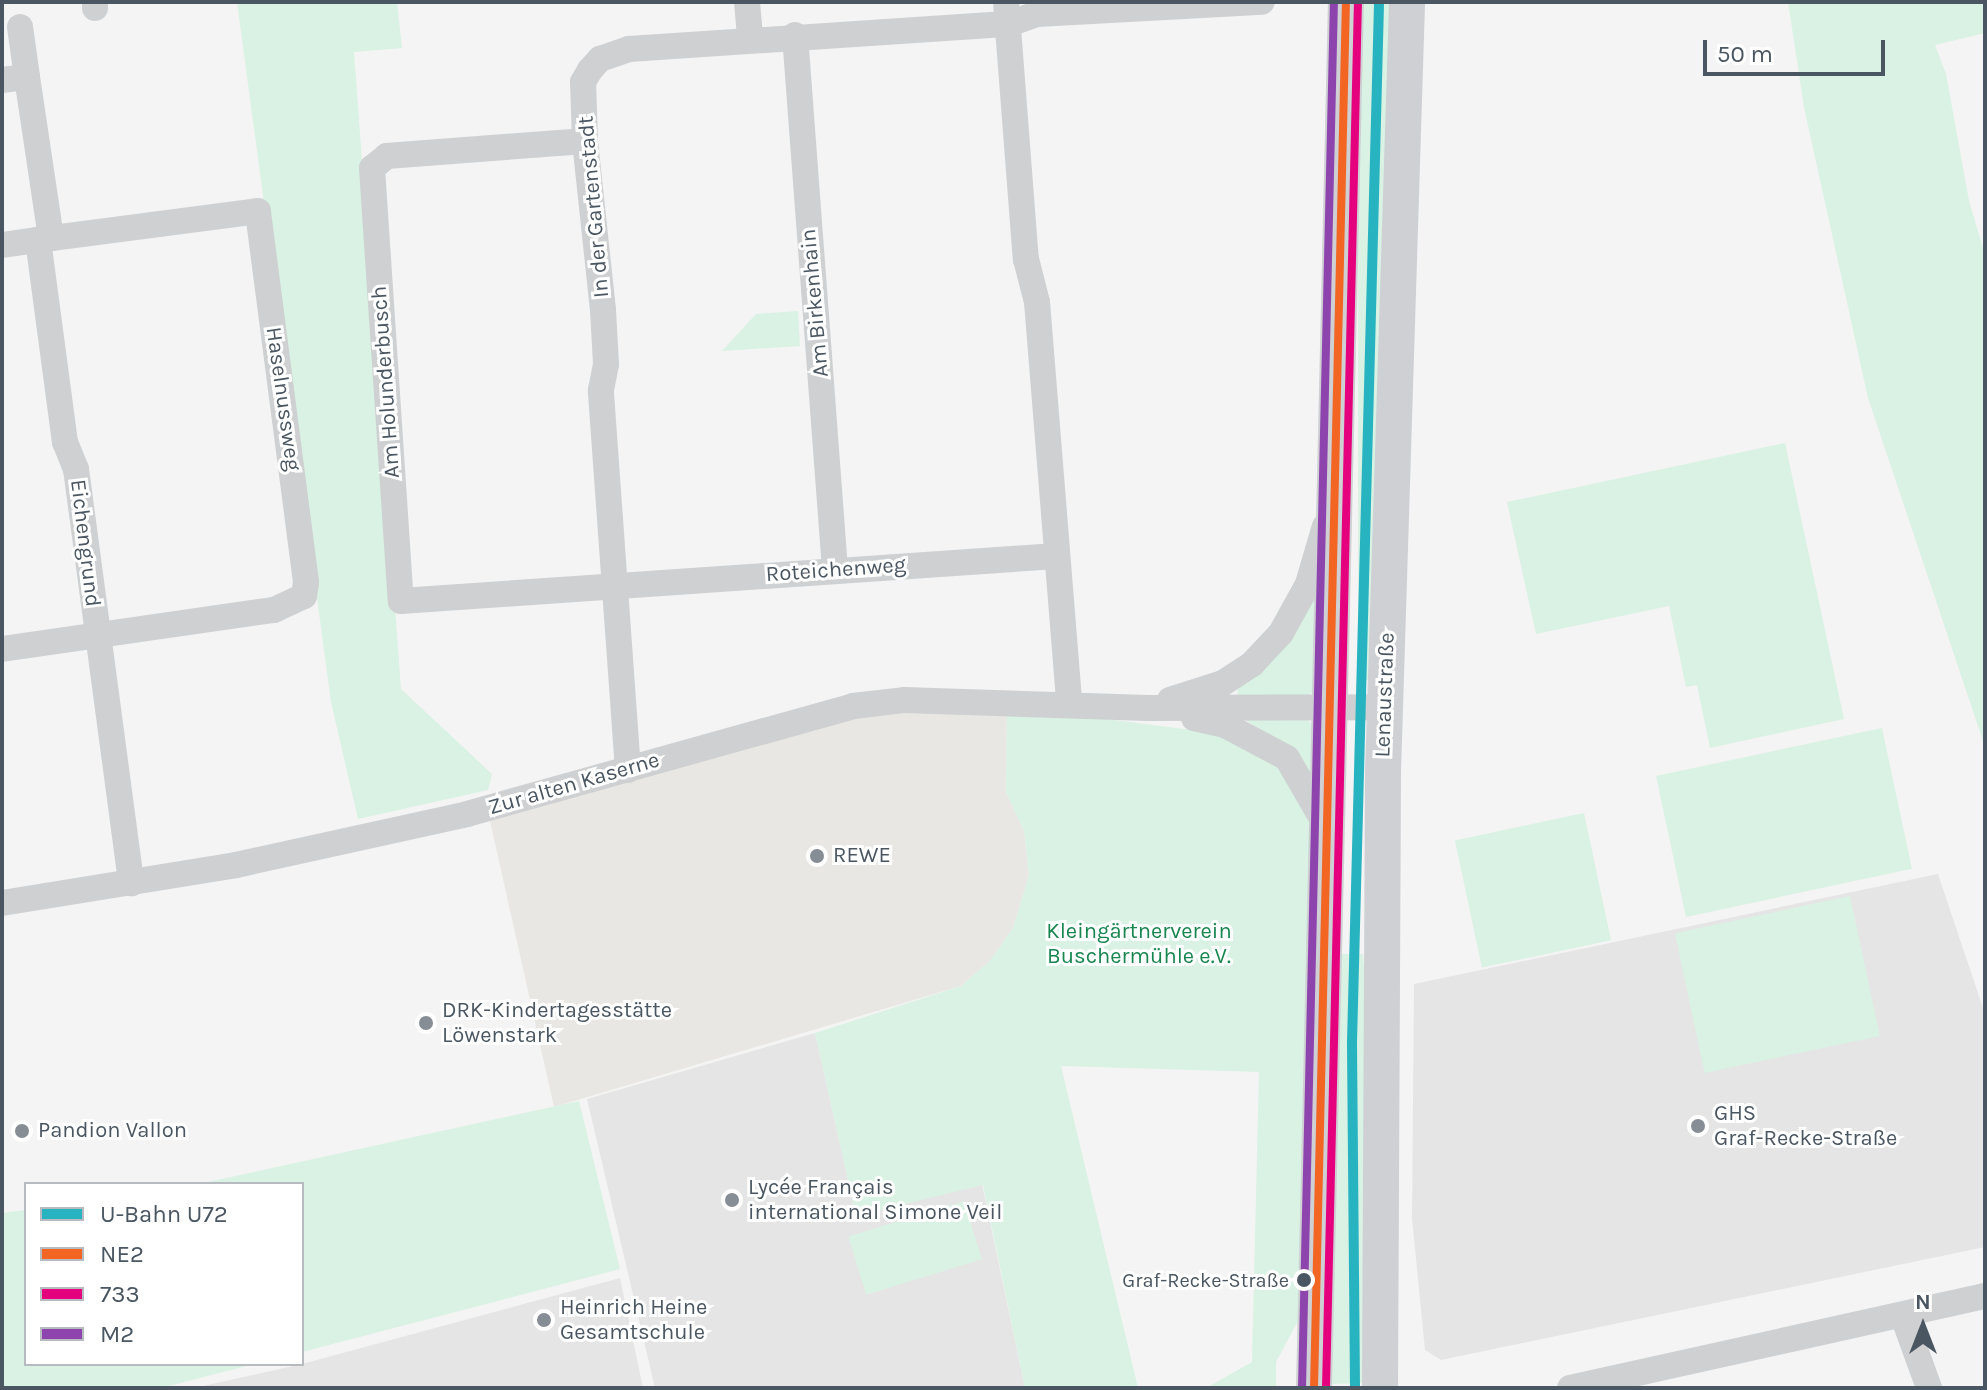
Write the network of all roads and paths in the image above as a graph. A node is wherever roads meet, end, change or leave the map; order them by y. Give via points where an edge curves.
1 (747, 2) edge
2 (1262, 2) edge
3 (1346, 2) edge
4 (1407, 2) edge
5 (1007, 13) edge
6 (20, 27) dead end
7 (795, 35) junction
8 (750, 39) junction
9 (14, 78) edge
10 (585, 141) junction
11 (44, 239) junction
12 (2, 245) edge
13 (1334, 495) junction
14 (1056, 556) junction
15 (835, 570) junction
16 (616, 584) junction
17 (97, 636) junction
18 (2, 649) edge
19 (1069, 704) junction
20 (1326, 706) junction
21 (1385, 707) junction
22 (1148, 708) junction
23 (628, 770) junction
24 (1324, 822) junction
25 (131, 883) junction
26 (2, 903) edge
27 (1985, 1296) edge
28 (1903, 1316) junction
29 (1681, 1377) edge
30 (1314, 1388) edge
31 (1380, 1388) edge
32 (1570, 1388) edge
33 (1929, 1388) edge

1 - 8 street
2 - 5 street, In der Gartenstadt
3 - 13 main road
4 - 21 main road, Lenaustraße
5 - 7 street, In der Gartenstadt
5 - 14 street
6 - 9 street, Eichengrund
7 - 8 street, In der Gartenstadt
7 - 15 street, Am Birkenhain
8 - 10 street, In der Gartenstadt via 629,49 600,59 583,82
9 - 11 street, Eichengrund
10 - 16 street, In der Gartenstadt via 603,310 606,364 601,390
10 - 16 street, Am Holunderbusch via 387,156 373,164 371,176 401,601
11 - 12 street
11 - 17 street, Eichengrund
11 - 17 street, Haselnussweg via 258,211 305,567 304,596 274,610
13 - 20 main road
13 - 22 street, Zur alten Kaserne via 1308,584 1281,633 1252,664 1223,683
14 - 15 street, Roteichenweg
14 - 19 street
15 - 16 street, Roteichenweg
16 - 23 street, In der Gartenstadt
17 - 18 street
17 - 25 street, Eichengrund
19 - 22 street, Zur alten Kaserne
19 - 23 street, Zur alten Kaserne via 904,700 853,706
20 - 21 street, Zur alten Kaserne
20 - 22 street, Zur alten Kaserne
20 - 24 main road
21 - 31 main road, Lenaustraße
22 - 24 street, Zur alten Kaserne via 1225,725 1270,745 1302,777
23 - 25 street, Zur alten Kaserne via 343,843
24 - 30 main road
25 - 26 street, Zur alten Kaserne
27 - 28 street
28 - 29 street
28 - 33 street
29 - 32 street

